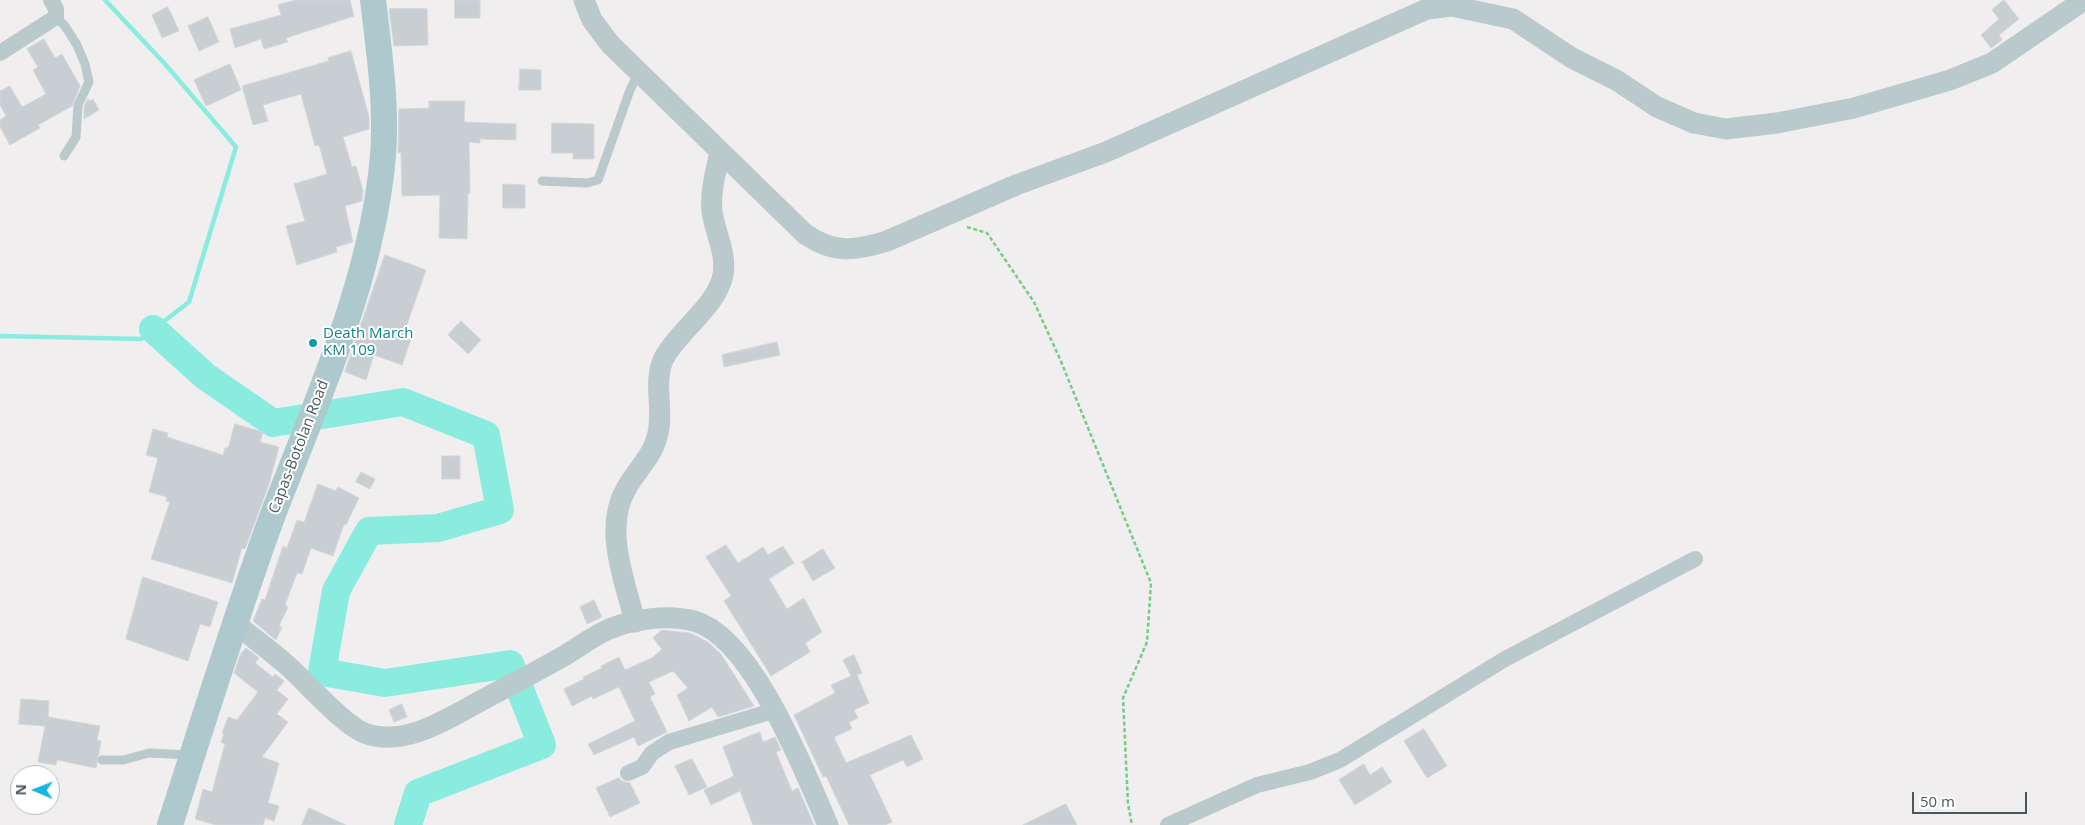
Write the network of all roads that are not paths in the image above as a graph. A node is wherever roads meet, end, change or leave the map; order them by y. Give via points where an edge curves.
1 (51, 0) edge
2 (374, 0) edge
3 (584, 0) edge
4 (2081, 1) edge
5 (56, 17) junction
6 (0, 53) edge
7 (639, 72) junction
8 (720, 152) junction
9 (64, 156) dead end
10 (542, 181) dead end
11 (1695, 559) dead end
12 (635, 622) junction
13 (236, 624) junction
14 (776, 710) junction
15 (192, 755) junction
16 (102, 760) dead end
17 (628, 773) dead end
18 (170, 825) edge
19 (828, 825) edge
20 (1168, 825) edge

1 - 5 street via 56,8
2 - 13 main road, Capas-Botolan Road via 383,105 383,154 375,220 328,370 256,561
3 - 7 street via 598,30
4 - 8 street via 1992,63 1950,80 1854,108 1726,129 1694,123 1657,107 1616,80 1572,58 1513,19 1457,7 1439,7 1413,14 1106,152 856,249 831,248 805,234
5 - 6 street
5 - 9 lane via 77,46 90,82 78,105 76,137
7 - 8 street
7 - 10 lane via 598,180 587,183
8 - 12 street via 713,182 712,207 723,275 716,292 665,357 660,371 658,437 625,490 617,513 616,543
11 - 20 street via 1505,659 1340,760 1310,772 1257,785
12 - 13 street via 608,630 454,716 400,737 365,734
12 - 14 street via 667,618 694,621 706,627 733,649
13 - 15 main road, Capas-Botolan Road
14 - 17 street via 669,742 652,753 642,767
14 - 19 street
15 - 16 lane via 149,753 124,760
15 - 18 main road, Capas-Botolan Road

